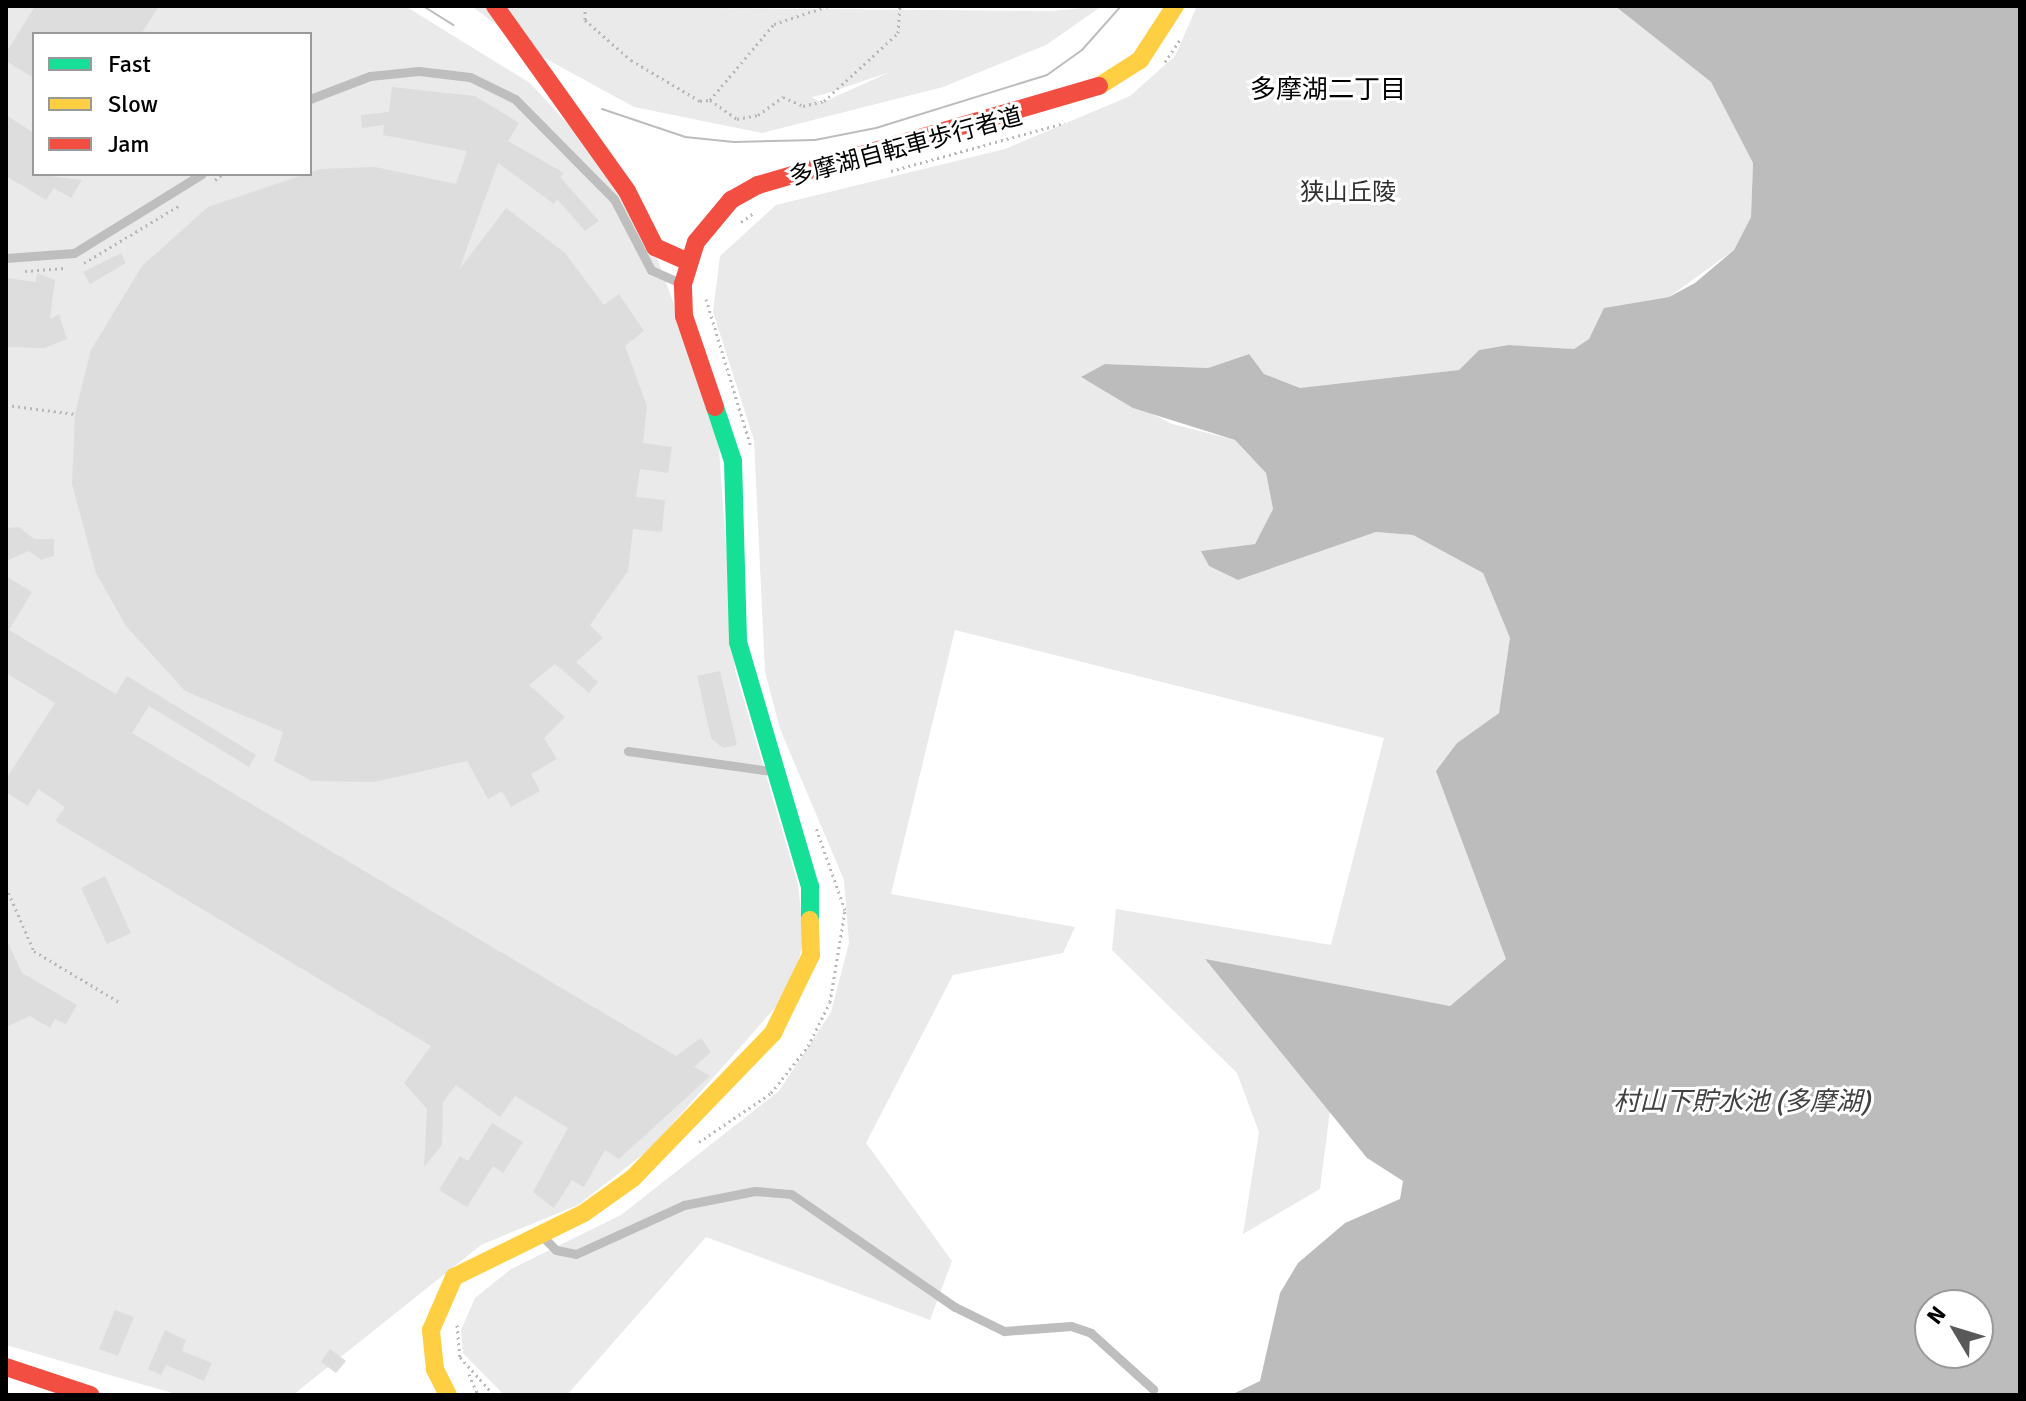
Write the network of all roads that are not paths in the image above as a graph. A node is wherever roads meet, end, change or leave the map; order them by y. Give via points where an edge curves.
1 (495, 6) edge
2 (1175, 6) edge
3 (312, 98) edge
4 (199, 176) edge
5 (6, 258) edge
6 (688, 262) junction
7 (683, 284) junction
8 (628, 751) dead end
9 (770, 771) junction
10 (541, 1235) junction
11 (6, 1367) edge
12 (1153, 1389) dead end
13 (90, 1395) edge
14 (448, 1395) edge

1 - 6 street via 627,191 655,247
2 - 6 street via 1140,60 1106,84 758,185 713,219
3 - 7 lane via 396,71 481,82 515,99 565,143 614,199 647,265
4 - 5 lane via 74,253
6 - 7 street
7 - 9 street via 687,328 733,461 734,614
8 - 9 lane
9 - 10 street via 813,904 811,955 797,996 760,1048 640,1172
10 - 12 lane via 556,1250 576,1254 684,1205 755,1191 791,1194 955,1307 1004,1331 1071,1326 1091,1333
10 - 14 street via 472,1262 442,1296 431,1351
11 - 13 street

